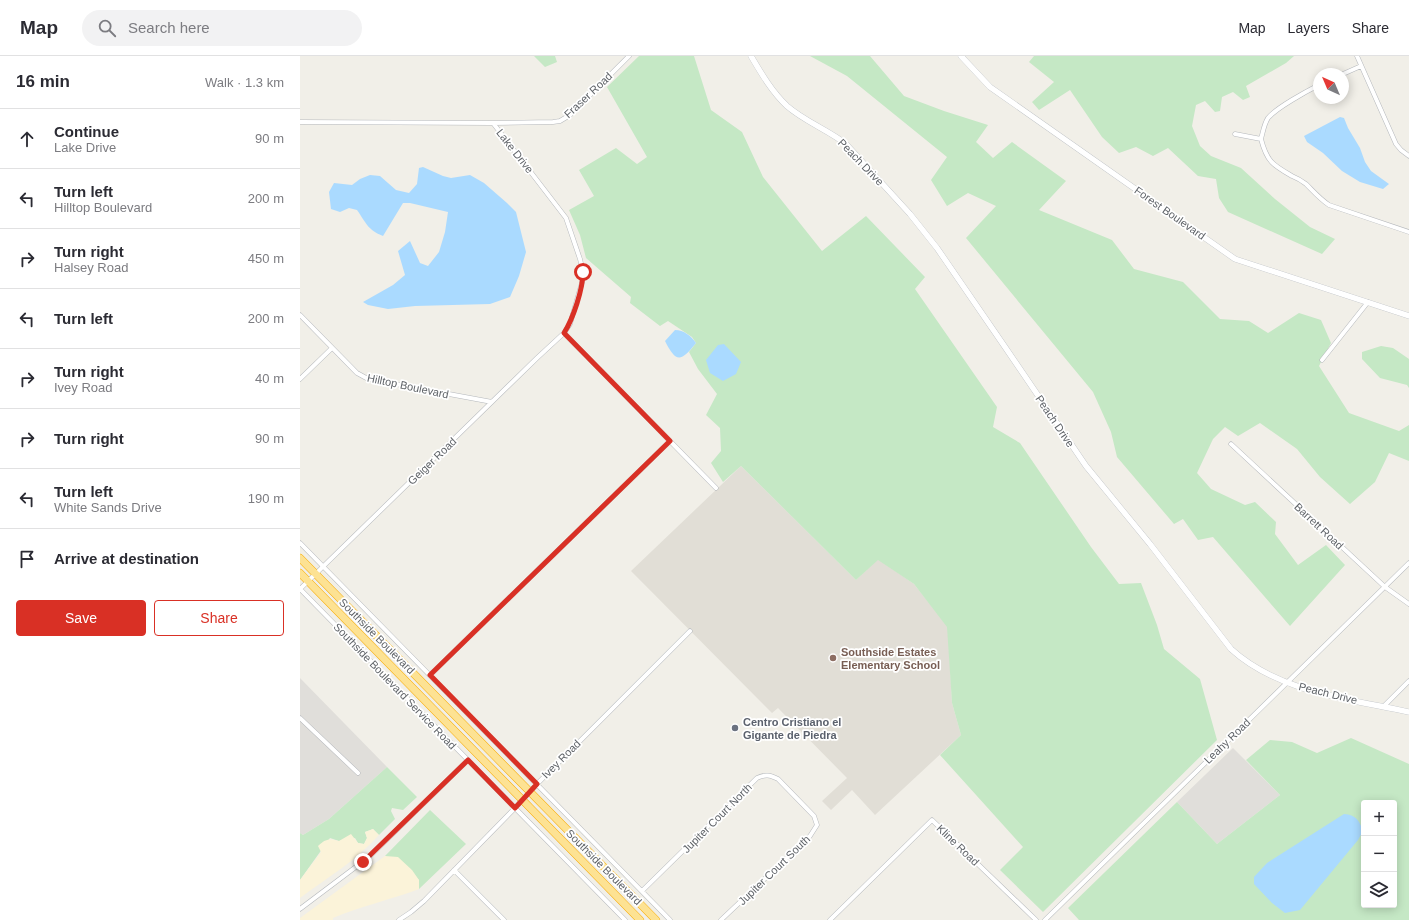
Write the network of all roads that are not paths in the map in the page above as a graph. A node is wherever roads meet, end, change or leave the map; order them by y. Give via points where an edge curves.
1 (629, 56) edge
2 (751, 56) edge
3 (961, 56) edge
4 (1357, 56) edge
5 (1361, 66) junction
6 (1349, 71) edge
7 (1313, 88) edge
8 (300, 122) edge
9 (493, 123) junction
10 (1235, 134) dead end
11 (1261, 139) junction
12 (1409, 156) edge
13 (1409, 232) edge
14 (1368, 302) junction
15 (300, 315) edge
16 (1409, 316) edge
17 (564, 333) junction
18 (332, 348) junction
19 (1322, 360) dead end
20 (300, 379) edge
21 (492, 402) junction
22 (670, 441) junction
23 (1231, 444) dead end
24 (716, 488) dead end
25 (300, 543) edge
26 (300, 558) edge
27 (1409, 563) edge
28 (324, 567) junction
29 (300, 574) edge
30 (316, 574) junction
31 (308, 582) junction
32 (1385, 587) junction
33 (300, 589) edge
34 (1409, 604) edge
35 (690, 631) dead end
36 (430, 675) junction
37 (1409, 681) edge
38 (1287, 683) junction
39 (1384, 706) junction
40 (1409, 712) edge
41 (300, 718) edge
42 (468, 760) junction
43 (358, 773) dead end
44 (537, 784) junction
45 (530, 792) junction
46 (796, 798) joint
47 (522, 800) junction
48 (515, 808) junction
49 (454, 870) junction
50 (642, 891) junction
51 (300, 909) edge
52 (399, 920) edge
53 (504, 920) edge
54 (626, 920) edge
55 (640, 920) edge
56 (656, 920) edge
57 (670, 920) edge
58 (722, 920) edge
59 (830, 920) edge
60 (1036, 920) edge
61 (1045, 920) edge

1 - 9 street, Fraser Road via 570,115 560,121
2 - 38 main road, Peach Drive via 787,106 846,144 937,248 1086,466 1231,649 1261,670
3 - 14 main road, Forest Boulevard via 990,87 1235,259
4 - 5 street
5 - 6 street
5 - 12 street via 1396,144
7 - 11 street via 1268,118
8 - 9 street, Lake Drive
9 - 17 street, Lake Drive via 560,209 570,228 580,259 583,279 570,324
10 - 11 street
11 - 13 street via 1270,161 1305,183 1321,200
14 - 16 main road, Forest Boulevard
14 - 19 street
15 - 18 street, Hilltop Boulevard
17 - 21 street, Geiger Road
17 - 22 street
18 - 20 street
18 - 21 street, Hilltop Boulevard via 357,374 368,379
21 - 28 street, Geiger Road
22 - 24 street
22 - 36 street
23 - 32 street, Barrett Road
25 - 28 street
26 - 30 highway, Southside Boulevard
27 - 32 street, Leahy Road
28 - 30 street, Geiger Road
28 - 36 street
29 - 31 highway, Southside Boulevard
30 - 31 street, Geiger Road
30 - 45 highway, Southside Boulevard
31 - 33 street, Geiger Road
31 - 47 highway, Southside Boulevard
32 - 34 street, Barrett Road
32 - 38 street, Leahy Road
33 - 42 street, Southside Boulevard Service Road
35 - 44 street, Ivey Road
36 - 44 street
37 - 39 street
38 - 39 main road, Peach Drive
38 - 61 street, Leahy Road
39 - 40 main road, Peach Drive
41 - 43 street
42 - 48 street, Southside Boulevard Service Road
42 - 51 street via 369,857
44 - 45 street, Ivey Road
44 - 50 street
45 - 47 street, Ivey Road
45 - 56 highway, Southside Boulevard
46 - 50 street, Jupiter Court North via 771,775 757,778
46 - 58 street, Jupiter Court South via 814,816 817,825 814,831
47 - 48 street, Ivey Road
47 - 55 highway, Southside Boulevard
48 - 49 street, Ivey Road
48 - 54 street, Southside Boulevard Service Road
49 - 52 street, Ivey Road via 418,907
49 - 53 street
50 - 57 street
59 - 60 street, Kline Road via 932,820

